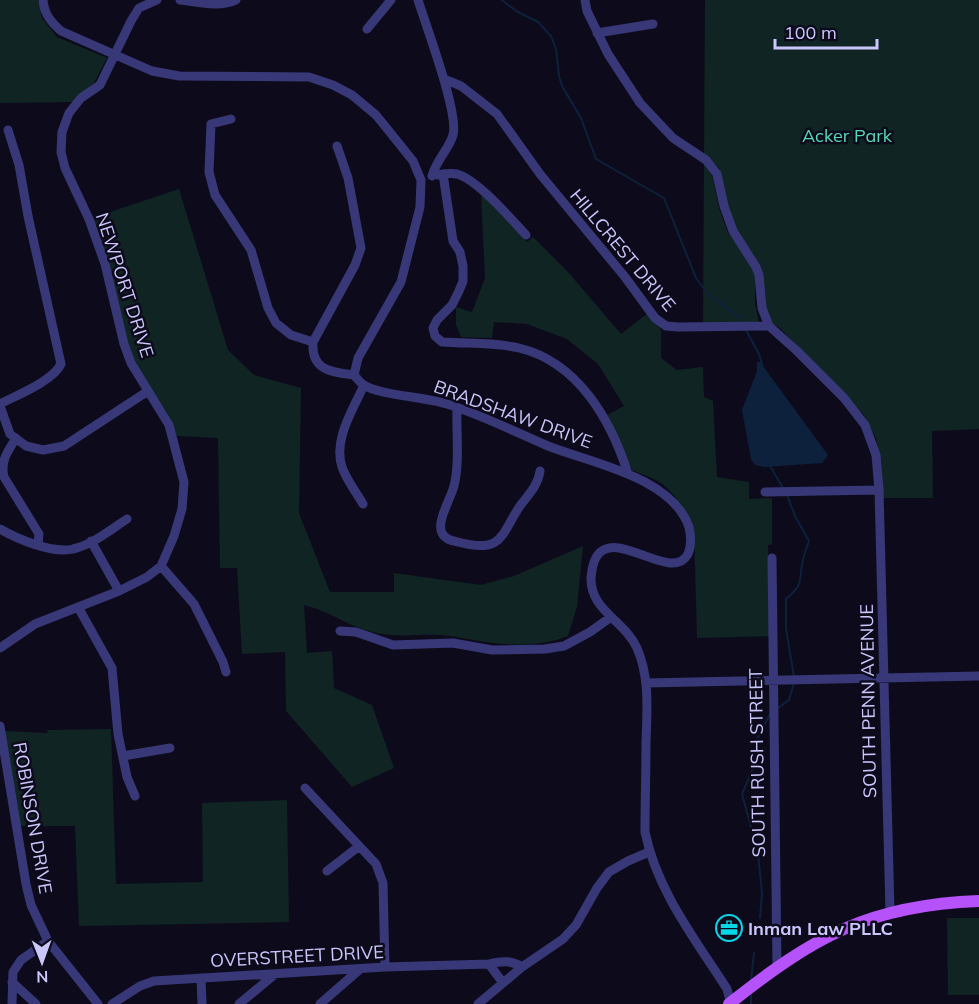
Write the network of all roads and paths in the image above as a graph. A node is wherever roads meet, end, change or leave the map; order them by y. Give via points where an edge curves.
1 (43, 0) edge
2 (157, 0) edge
3 (180, 0) edge
4 (236, 0) edge
5 (391, 0) edge
6 (418, 0) edge
7 (585, 0) edge
8 (653, 24) dead end
9 (367, 29) dead end
10 (597, 33) junction
11 (115, 55) junction
12 (444, 79) junction
13 (231, 119) dead end
14 (8, 130) dead end
15 (337, 146) dead end
16 (443, 174) junction
17 (432, 176) junction
18 (421, 180) junction
19 (526, 235) dead end
20 (769, 326) junction
21 (312, 342) junction
22 (354, 375) junction
23 (364, 385) junction
24 (148, 391) junction
25 (0, 405) edge
26 (457, 408) junction
27 (16, 438) junction
28 (540, 471) dead end
29 (628, 474) junction
30 (879, 490) junction
31 (765, 492) dead end
32 (363, 504) dead end
33 (127, 519) dead end
34 (0, 529) edge
35 (91, 541) junction
36 (38, 544) junction
37 (772, 558) dead end
38 (161, 566) junction
39 (119, 591) junction
40 (78, 607) junction
41 (611, 617) junction
42 (340, 631) dead end
43 (0, 648) edge
44 (226, 672) dead end
45 (979, 676) edge
46 (772, 679) junction
47 (883, 679) junction
48 (647, 683) junction
49 (0, 726) edge
50 (170, 748) dead end
51 (123, 756) junction
52 (304, 788) dead end
53 (135, 796) dead end
54 (358, 847) junction
55 (649, 852) junction
56 (327, 871) dead end
57 (979, 902) edge
58 (890, 912) junction
59 (48, 941) junction
60 (489, 964) junction
61 (385, 967) junction
62 (522, 967) junction
63 (777, 967) junction
64 (359, 970) junction
65 (274, 975) junction
66 (13, 977) junction
67 (201, 978) junction
68 (503, 983) junction
69 (730, 1003) edge
70 (12, 1004) edge
71 (36, 1004) edge
72 (98, 1004) edge
73 (112, 1004) edge
74 (202, 1004) edge
75 (239, 1004) edge
76 (320, 1004) edge
77 (478, 1004) edge

1 - 11 street via 50,21 61,31
2 - 11 street, NEWPORT DRIVE via 139,8
3 - 4 street via 210,4
5 - 9 street
6 - 12 street
7 - 10 street
8 - 10 street
10 - 20 street via 640,103 673,138 706,160 717,174 733,231 759,275 762,308
11 - 18 street via 152,71 179,76 309,76 333,84 376,116 413,161
11 - 24 street, NEWPORT DRIVE via 100,85 81,98 69,113 62,132 61,152 105,264 123,344
12 - 17 street via 454,120 453,134 435,163
12 - 20 street, HILLCREST DRIVE via 461,86 497,114 655,318 666,326 678,327
13 - 21 street via 211,124 209,172 215,195 251,250 268,309 276,323 291,335
14 - 25 street via 61,364 58,371
15 - 21 street via 348,178 361,248
16 - 17 street
16 - 19 street via 457,174 469,180
16 - 29 street via 463,281 452,304 437,320 435,336 442,342 519,348 538,354 572,375 591,396 620,449
17 - 18 street
18 - 22 street via 420,207 401,282 358,358
20 - 30 street via 836,390 865,425 876,455
21 - 22 street via 318,364 330,371
22 - 23 street, BRADSHAW DRIVE
23 - 26 street, BRADSHAW DRIVE
23 - 32 street via 338,450 342,468
24 - 27 street via 64,446 43,450 26,446
24 - 38 street, NEWPORT DRIVE via 168,425 184,482 182,508
25 - 27 street via 10,434
26 - 28 street via 454,485 441,524 447,539 477,546 492,544 508,529
26 - 29 street, BRADSHAW DRIVE
27 - 36 street via 5,455 2,469 39,534
29 - 41 street, BRADSHAW DRIVE via 645,481 679,510 691,534 691,547 686,557 677,562 626,549 610,548 599,553 593,562 591,584 595,598
30 - 31 street
30 - 47 street, SOUTH PENN AVENUE
33 - 35 street
34 - 36 street via 16,539
35 - 36 street via 60,550
35 - 39 street
37 - 46 street, SOUTH RUSH STREET
38 - 39 street
38 - 44 street via 194,604
39 - 40 street
40 - 43 street via 35,624
40 - 51 street via 111,668
41 - 42 street via 564,646 545,650 393,645 356,632
41 - 48 street, BRADSHAW DRIVE via 637,648
45 - 47 street
46 - 47 street
46 - 48 street
46 - 63 street, SOUTH RUSH STREET
47 - 58 street, SOUTH PENN AVENUE
48 - 55 street, BRADSHAW DRIVE via 645,832
49 - 59 street, ROBINSON DRIVE via 26,884
50 - 51 street
51 - 53 street
52 - 54 street
54 - 56 street
54 - 61 street via 376,864 383,883
55 - 62 street via 609,872 570,932
55 - 69 street, BRADSHAW DRIVE via 664,889 727,989
57 - 58 main road via 937,903
58 - 63 main road via 834,932
59 - 66 street via 21,960
59 - 72 street, ROBINSON DRIVE
60 - 61 street, OVERSTREET DRIVE
60 - 62 street, OVERSTREET DRIVE via 515,962
60 - 68 street
61 - 64 street, OVERSTREET DRIVE
62 - 68 street
63 - 69 main road
64 - 65 street, OVERSTREET DRIVE
64 - 76 street
65 - 67 street, OVERSTREET DRIVE
65 - 75 street
66 - 70 street
66 - 71 street
67 - 73 street, OVERSTREET DRIVE via 154,981
67 - 74 street
68 - 77 street

